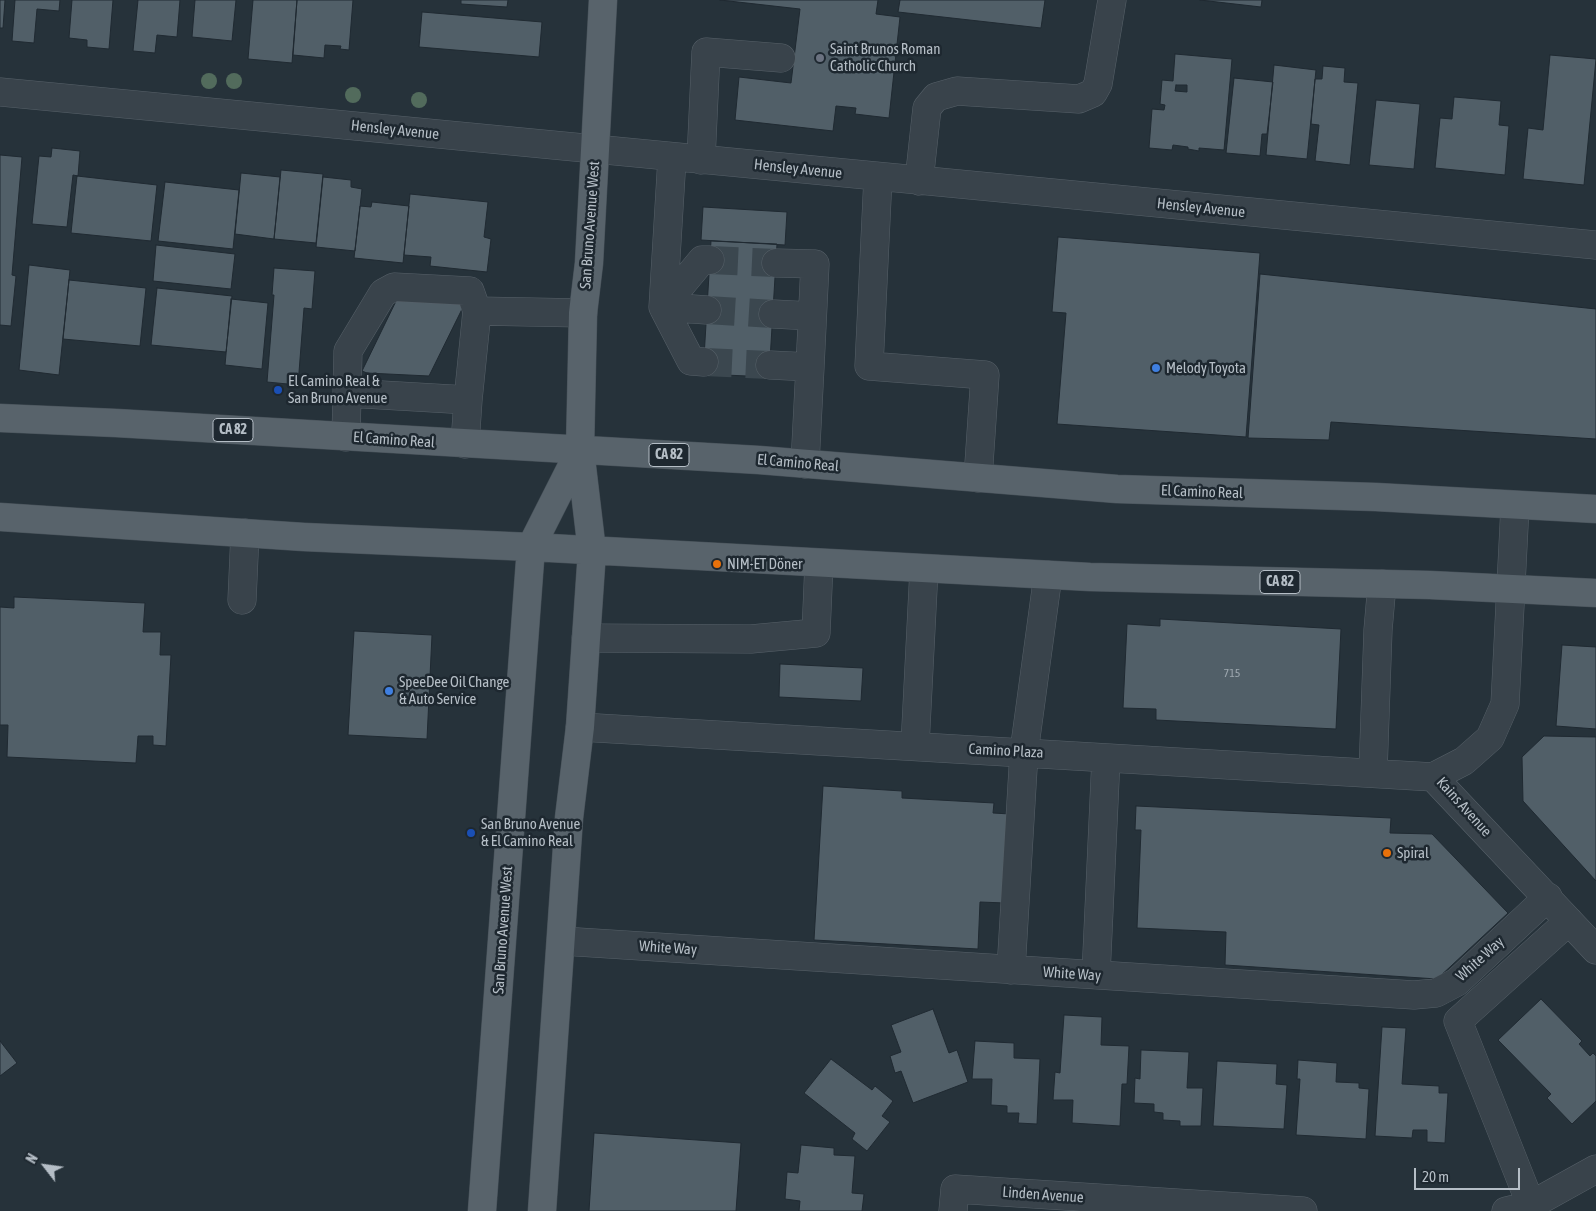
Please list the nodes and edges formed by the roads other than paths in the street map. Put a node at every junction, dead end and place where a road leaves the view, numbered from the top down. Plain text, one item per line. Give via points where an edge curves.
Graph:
1 (603, 0) edge
2 (1112, 0) edge
3 (782, 58) dead end
4 (0, 92) edge
5 (595, 150) junction
6 (672, 158) junction
7 (701, 160) junction
8 (878, 177) junction
9 (918, 181) junction
10 (1596, 246) edge
11 (710, 260) tunnel mouth
12 (776, 263) tunnel mouth
13 (663, 307) junction
14 (707, 310) tunnel mouth
15 (477, 312) junction
16 (583, 313) junction
17 (773, 314) tunnel mouth
18 (812, 316) junction
19 (704, 362) tunnel mouth
20 (770, 365) tunnel mouth
21 (810, 367) junction
22 (347, 393) junction
23 (468, 400) junction
24 (0, 418) edge
25 (346, 437) junction
26 (465, 444) junction
27 (580, 450) junction
28 (805, 464) junction
29 (978, 478) junction
30 (1515, 506) junction
31 (1596, 509) edge
32 (0, 517) edge
33 (244, 533) junction
34 (531, 547) junction
35 (592, 551) junction
36 (819, 563) junction
37 (924, 568) junction
38 (1048, 575) junction
39 (1382, 584) junction
40 (1511, 588) junction
41 (1596, 593) edge
42 (242, 600) dead end
43 (586, 638) junction
44 (580, 726) junction
45 (915, 746) junction
46 (1024, 752) junction
47 (1106, 758) junction
48 (1372, 773) junction
49 (1433, 777) junction
50 (1548, 897) junction
51 (1569, 921) junction
52 (562, 941) junction
53 (1594, 942) edge
54 (1011, 970) junction
55 (1096, 975) junction
56 (1596, 1169) edge
57 (1518, 1208) edge
58 (482, 1211) edge
59 (542, 1211) edge
60 (953, 1211) edge
61 (1303, 1211) edge

1 - 5 main road, San Bruno Avenue West
2 - 9 street via 1098,84 1093,93 1079,99 957,91 936,97 927,108
3 - 7 street via 706,52
4 - 5 street, Hensley Avenue
5 - 6 street, Hensley Avenue
5 - 16 main road, San Bruno Avenue West
6 - 7 street, Hensley Avenue
6 - 13 street
7 - 8 street, Hensley Avenue
8 - 9 street, Hensley Avenue
8 - 29 street via 869,366 985,375
9 - 10 street, Hensley Avenue
11 - 13 street via 702,260
12 - 18 street via 815,264
13 - 14 street
13 - 19 street via 691,361
15 - 16 street
15 - 22 street via 470,291 394,287 384,293 348,350
15 - 23 street
16 - 27 main road, San Bruno Avenue West
17 - 18 street
18 - 21 street
20 - 21 street
21 - 28 street
22 - 23 street
22 - 25 street
23 - 26 street
24 - 25 main road, El Camino Real / CA 82
25 - 26 main road, El Camino Real / CA 82
26 - 27 main road, El Camino Real / CA 82
27 - 28 main road, El Camino Real / CA 82
27 - 34 main road, San Bruno Avenue West
27 - 35 main road, San Bruno Avenue West
28 - 29 main road, El Camino Real / CA 82
29 - 30 main road, El Camino Real / CA 82 via 1116,489 1376,497
30 - 31 main road, El Camino Real / CA 82
30 - 40 street, Kains Avenue
32 - 33 main road, CA 82
33 - 34 main road, CA 82
33 - 42 street
34 - 35 main road, CA 82
34 - 58 main road, San Bruno Avenue West
35 - 36 main road, CA 82
35 - 43 main road, San Bruno Avenue West
36 - 37 main road, CA 82
36 - 43 street via 816,633 751,639
37 - 38 main road, CA 82
37 - 45 street
38 - 39 main road, CA 82
38 - 46 street
39 - 40 main road, CA 82
39 - 48 street
40 - 41 main road, CA 82
40 - 49 street, Kains Avenue via 1505,704 1490,738 1464,761
43 - 44 main road, San Bruno Avenue West
44 - 45 street, Camino Plaza
44 - 52 main road, San Bruno Avenue West via 569,818
45 - 46 street, Camino Plaza
46 - 47 street, Camino Plaza
46 - 54 street
47 - 48 street, Camino Plaza
47 - 55 street
48 - 49 street, Camino Plaza
49 - 50 street, Kains Avenue
50 - 51 street, Kains Avenue
50 - 55 street, White Way via 1457,982 1436,993 1414,996
51 - 53 street, Kains Avenue
51 - 57 street via 1458,1021
52 - 54 street, White Way
52 - 59 main road, San Bruno Avenue West
54 - 55 street, White Way
56 - 57 street
60 - 61 street, Linden Avenue via 954,1189

